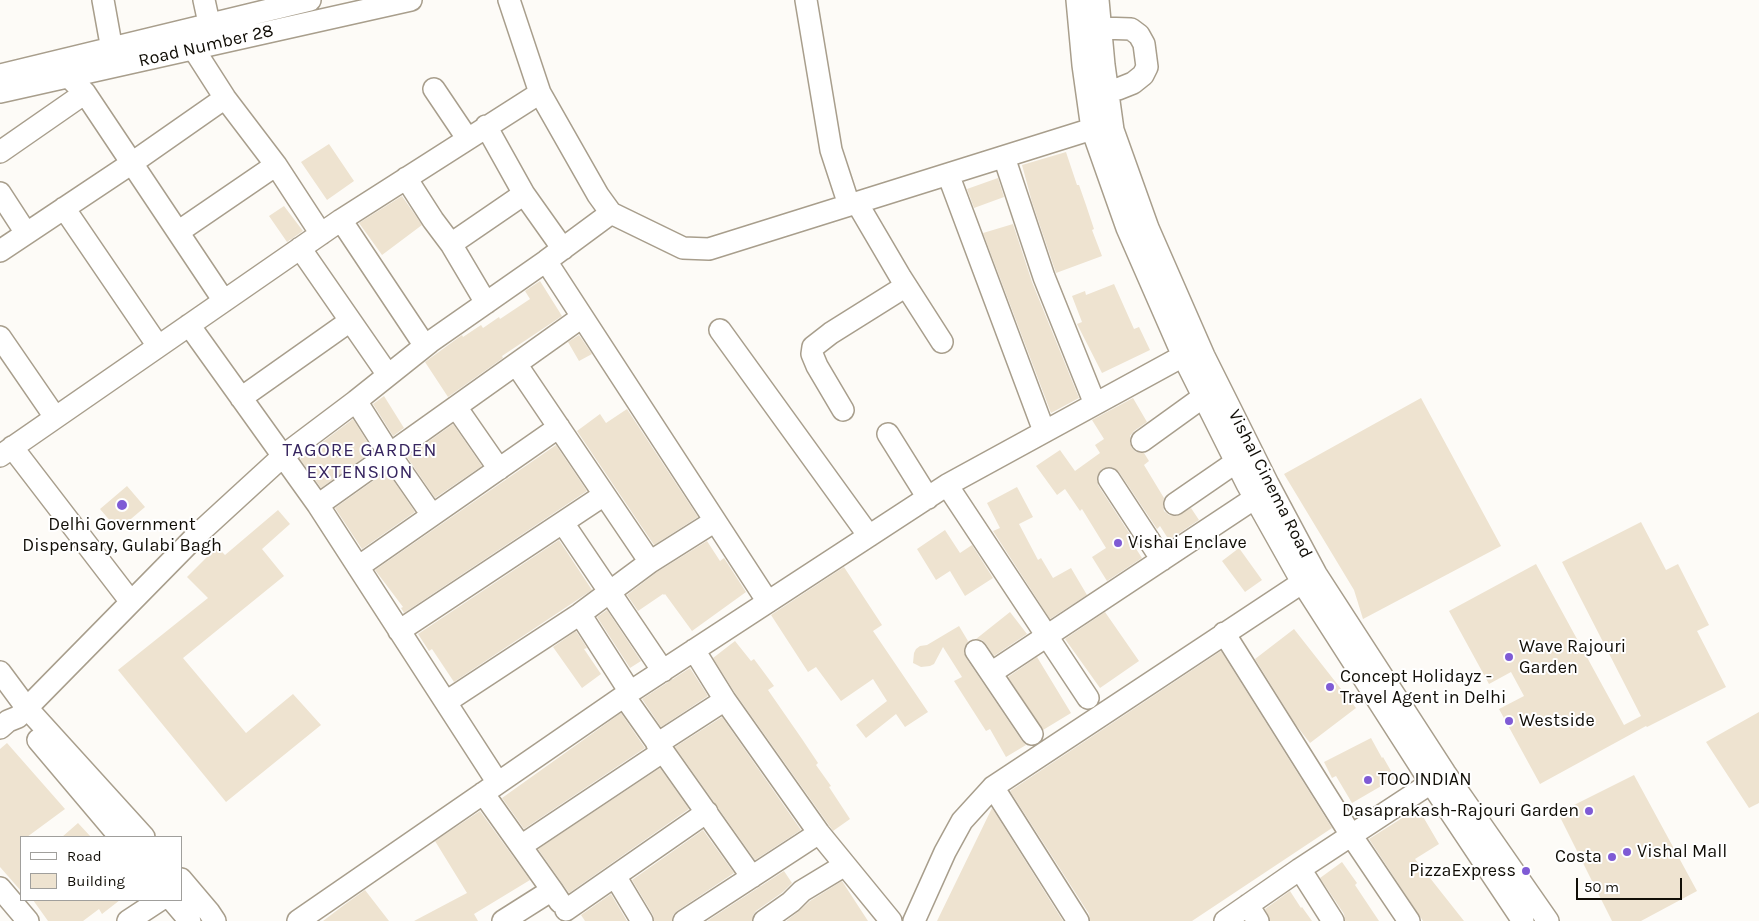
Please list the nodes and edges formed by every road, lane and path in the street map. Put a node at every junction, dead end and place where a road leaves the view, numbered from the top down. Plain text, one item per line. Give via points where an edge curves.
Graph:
1 (103, 0) edge
2 (204, 0) edge
3 (310, 0) edge
4 (509, 0) edge
5 (806, 0) edge
6 (1077, 0) edge
7 (1098, 0) edge
8 (403, 1) edge
9 (209, 24) junction
10 (1100, 28) junction
11 (193, 48) junction
12 (113, 57) junction
13 (0, 75) edge
14 (68, 76) junction
15 (434, 89) dead end
16 (1107, 89) junction
17 (0, 92) edge
18 (540, 92) junction
19 (85, 93) junction
20 (225, 98) junction
21 (486, 126) junction
22 (1092, 129) junction
23 (1113, 130) junction
24 (467, 138) junction
25 (0, 152) edge
26 (1004, 157) junction
27 (132, 164) junction
28 (276, 165) junction
29 (948, 174) junction
30 (406, 178) junction
31 (0, 193) edge
32 (524, 194) junction
33 (853, 204) junction
34 (64, 208) junction
35 (611, 213) junction
36 (341, 220) junction
37 (178, 232) junction
38 (26, 233) junction
39 (321, 234) junction
40 (450, 244) junction
41 (300, 248) junction
42 (563, 248) junction
43 (0, 251) edge
44 (546, 262) junction
45 (906, 286) junction
46 (224, 301) junction
47 (486, 303) junction
48 (582, 317) junction
49 (350, 321) junction
50 (189, 325) junction
51 (720, 330) dead end
52 (1, 342) edge
53 (942, 342) dead end
54 (158, 346) junction
55 (424, 346) junction
56 (1183, 356) junction
57 (516, 364) junction
58 (388, 375) junction
59 (1204, 396) junction
60 (241, 398) junction
61 (356, 401) junction
62 (1095, 404) junction
63 (456, 407) junction
64 (843, 410) dead end
65 (55, 417) junction
66 (559, 427) junction
67 (1044, 431) junction
68 (888, 434) dead end
69 (1142, 441) dead end
70 (6, 451) edge
71 (389, 453) junction
72 (283, 456) junction
73 (1236, 462) junction
74 (499, 469) junction
75 (1109, 479) dead end
76 (946, 485) junction
77 (1255, 485) junction
78 (604, 495) junction
79 (928, 498) junction
80 (1175, 504) dead end
81 (318, 505) junction
82 (432, 515) junction
83 (714, 521) junction
84 (563, 523) junction
85 (869, 536) junction
86 (1162, 560) junction
87 (650, 562) junction
88 (358, 567) junction
89 (1309, 578) junction
90 (610, 591) junction
91 (131, 602) junction
92 (768, 602) junction
93 (580, 614) junction
94 (399, 630) junction
95 (1224, 633) junction
96 (1047, 636) junction
97 (694, 650) junction
98 (976, 652) dead end
99 (663, 671) junction
100 (0, 672) edge
101 (991, 673) junction
102 (0, 694) edge
103 (627, 694) junction
104 (1088, 698) dead end
105 (725, 700) junction
106 (446, 702) junction
107 (22, 712) junction
108 (0, 728) edge
109 (1032, 734) dead end
110 (659, 748) junction
111 (1438, 778) junction
112 (993, 787) junction
113 (491, 788) junction
114 (707, 812) junction
115 (819, 833) junction
116 (1351, 835) junction
117 (119, 836) edge
118 (143, 836) edge
119 (521, 846) junction
120 (845, 865) junction
121 (1300, 869) junction
122 (615, 876) junction
123 (752, 877) junction
124 (182, 881) edge
125 (0, 888) edge
126 (552, 890) junction
127 (158, 901) edge
128 (173, 901) edge
129 (1253, 913) edge
130 (570, 916) edge
131 (28, 921) edge
132 (128, 921) edge
133 (190, 921) edge
134 (215, 921) edge
135 (298, 921) edge
136 (503, 921) edge
137 (642, 921) edge
138 (684, 921) edge
139 (764, 921) edge
140 (892, 921) edge
141 (914, 921) edge
142 (1078, 921) edge
143 (1225, 921) edge
144 (1332, 921) edge
145 (1409, 921) edge
146 (1523, 921) edge
147 (1548, 921) edge

1 - 12 street
2 - 9 street
3 - 9 street, Road Number 28
4 - 18 street
5 - 33 street via 831,150
6 - 22 street, Vishal Cinema Road
7 - 10 street, Vishal Cinema Road
8 - 11 street, Road Number 28
9 - 12 street, Road Number 28
10 - 16 street, Vishal Cinema Road
10 - 16 street via 1131,29 1139,35 1144,44 1147,67 1132,83 1118,89
11 - 12 street, Road Number 28
11 - 20 street
12 - 13 street, Road Number 28
12 - 14 street, Road Number 28
14 - 17 street, Road Number 28
14 - 19 street
15 - 24 street
16 - 23 street, Vishal Cinema Road
18 - 21 street
18 - 35 street
19 - 25 street
19 - 27 street
20 - 27 street
20 - 28 street
21 - 24 street
21 - 32 street
22 - 23 street
22 - 26 street
22 - 56 street, Vishal Cinema Road via 1127,228
23 - 77 street, Vishal Cinema Road via 1148,228 1204,356
24 - 30 street
26 - 29 street
26 - 62 street via 1044,277
27 - 34 street
27 - 37 street
28 - 37 street
28 - 39 street
29 - 33 street
29 - 67 street
30 - 36 street
30 - 40 street
31 - 38 street
32 - 40 street
32 - 42 street
33 - 35 street via 709,249 683,248
33 - 45 street
34 - 38 street
34 - 54 street
35 - 42 street
36 - 39 street
36 - 55 street
37 - 46 street
38 - 43 street
39 - 41 street
40 - 47 street
41 - 46 street
41 - 49 street
42 - 44 street
44 - 47 street
44 - 48 street
45 - 53 street
45 - 64 street via 813,347 817,366
46 - 50 street
47 - 55 street
48 - 57 street
48 - 83 street
49 - 58 street
49 - 60 street
50 - 54 street
50 - 60 street
51 - 85 street
52 - 65 street
54 - 65 street
55 - 58 street
56 - 59 street, Vishal Cinema Road
56 - 62 street
57 - 63 street
57 - 66 street
58 - 61 street
59 - 69 street
59 - 73 street, Vishal Cinema Road
60 - 72 street
61 - 71 street
61 - 72 street
62 - 67 street
63 - 71 street
63 - 74 street
65 - 70 street
66 - 74 street
66 - 78 street
67 - 76 street
68 - 79 street
70 - 91 street
71 - 81 street
71 - 82 street
72 - 81 street
72 - 91 street via 199,533
73 - 77 street, Vishal Cinema Road
73 - 80 street
74 - 82 street
75 - 86 street
76 - 79 street
76 - 96 street
77 - 86 street
77 - 89 street, Vishal Cinema Road
78 - 84 street
78 - 87 street
79 - 85 street
81 - 88 street
82 - 88 street
83 - 87 street
83 - 92 street
84 - 90 street
84 - 94 street
85 - 92 street
86 - 96 street
87 - 90 street
88 - 94 street
89 - 95 street
89 - 111 street, Vishal Cinema Road
90 - 93 street
90 - 99 street
91 - 107 street
92 - 97 street
93 - 103 street
93 - 106 street
94 - 106 street
95 - 112 street
95 - 116 street
96 - 101 street
96 - 104 street
97 - 99 street
97 - 105 street
98 - 101 street
99 - 103 street
100 - 107 street
101 - 109 street
102 - 107 street
103 - 110 street
103 - 113 street
105 - 110 street
105 - 115 street
106 - 113 street
107 - 108 street
107 - 117 street
107 - 118 street
110 - 114 street
110 - 119 street
111 - 116 street
111 - 146 street, Vishal Cinema Road
111 - 147 street, Vishal Cinema Road
112 - 141 street via 962,821
112 - 142 street
113 - 119 street
113 - 135 street
114 - 122 street
114 - 123 street
115 - 120 street
115 - 123 street
116 - 121 street
116 - 145 street
119 - 126 street
120 - 139 street via 802,891
120 - 140 street
121 - 129 street
121 - 144 street
122 - 130 street
122 - 137 street
123 - 138 street
124 - 134 street
125 - 131 street
126 - 130 street
126 - 136 street
127 - 132 street
128 - 133 street
129 - 143 street

